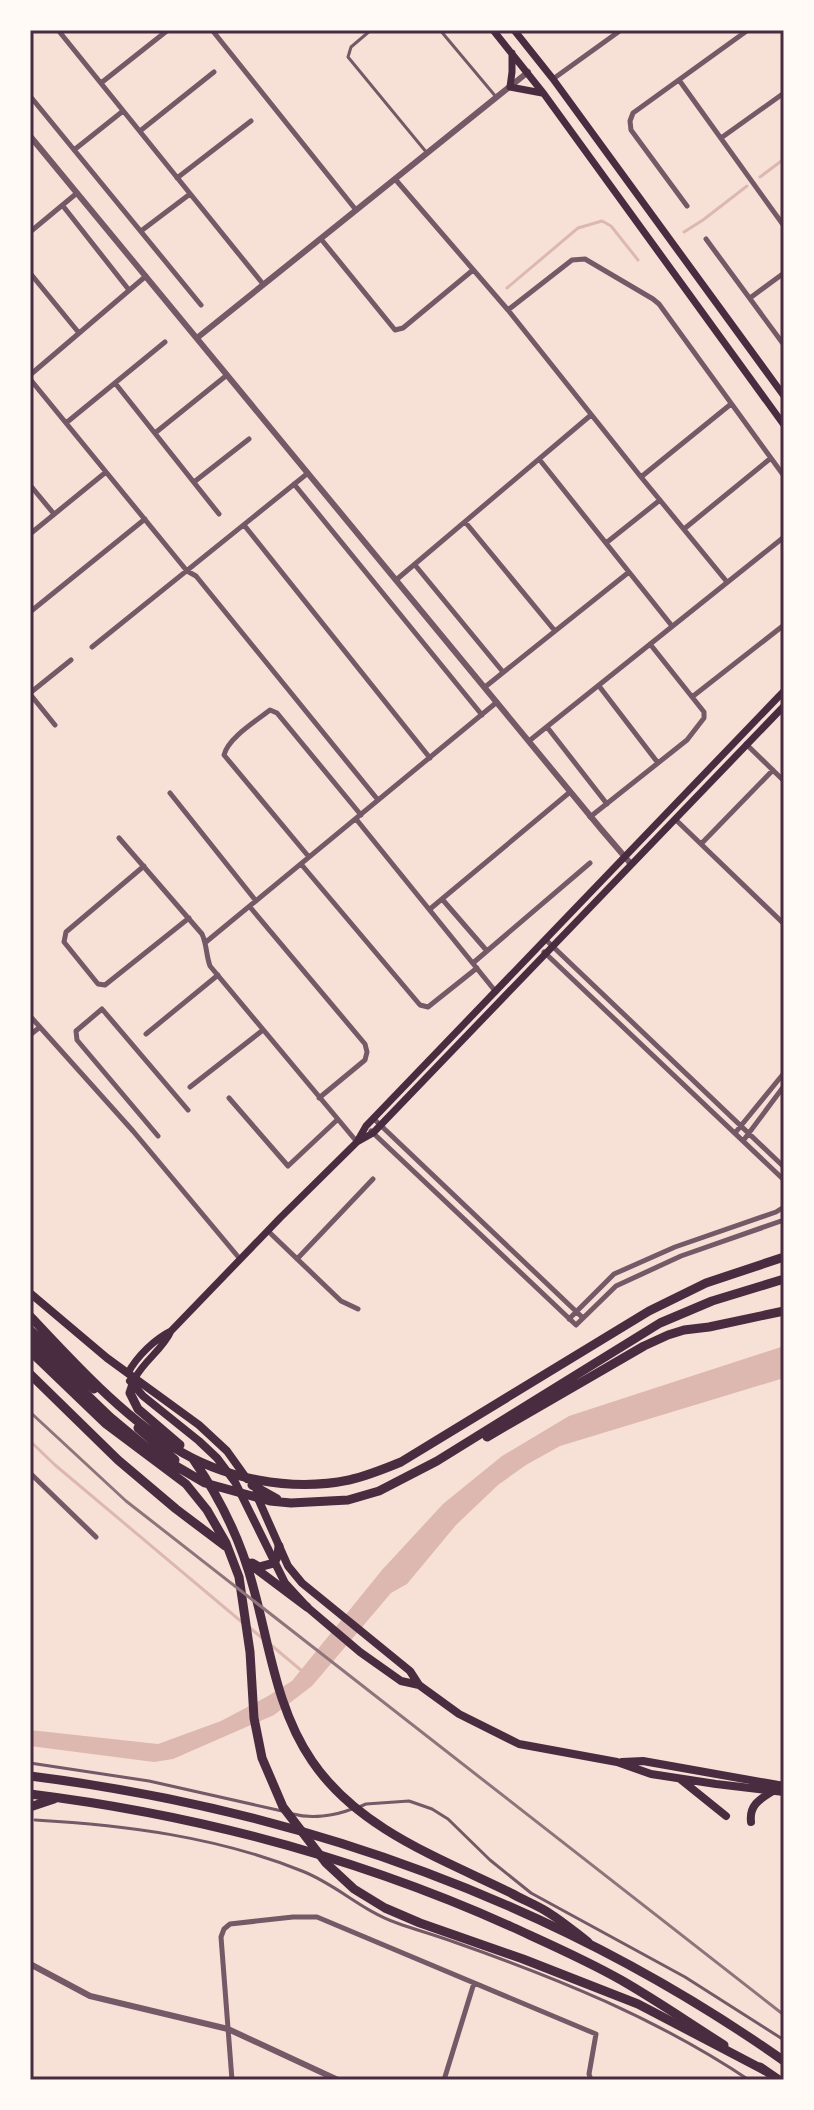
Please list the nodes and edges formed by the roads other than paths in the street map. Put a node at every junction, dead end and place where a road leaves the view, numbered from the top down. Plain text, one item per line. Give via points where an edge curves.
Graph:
1 (168, 30) edge
2 (212, 30) edge
3 (371, 30) edge
4 (440, 30) edge
5 (493, 30) edge
6 (514, 30) edge
7 (621, 30) edge
8 (748, 30) edge
9 (61, 31) edge
10 (512, 53) junction
11 (214, 72) dead end
12 (528, 72) junction
13 (553, 79) junction
14 (679, 80) junction
15 (101, 83) junction
16 (510, 87) junction
17 (784, 93) edge
18 (544, 94) junction
19 (30, 96) edge
20 (497, 98) junction
21 (123, 111) junction
22 (251, 121) dead end
23 (140, 131) junction
24 (30, 136) edge
25 (721, 138) junction
26 (37, 145) junction
27 (74, 150) junction
28 (30, 151) edge
29 (427, 153) junction
30 (177, 178) junction
31 (395, 179) junction
32 (77, 193) junction
33 (190, 194) junction
34 (63, 206) junction
35 (687, 206) dead end
36 (356, 210) junction
37 (784, 226) edge
38 (141, 231) junction
39 (30, 232) edge
40 (321, 239) junction
41 (706, 239) dead end
42 (473, 270) junction
43 (30, 273) edge
44 (784, 273) edge
45 (146, 276) junction
46 (697, 276) junction
47 (263, 284) junction
48 (684, 285) junction
49 (129, 290) junction
50 (750, 298) junction
51 (201, 305) dead end
52 (721, 309) junction
53 (508, 310) junction
54 (709, 320) junction
55 (79, 333) junction
56 (197, 338) junction
57 (165, 342) dead end
58 (784, 345) edge
59 (227, 375) junction
60 (30, 377) edge
61 (115, 383) junction
62 (784, 396) edge
63 (731, 404) junction
64 (591, 415) junction
65 (66, 423) junction
66 (784, 425) edge
67 (155, 433) junction
68 (249, 439) dead end
69 (771, 458) junction
70 (539, 459) junction
71 (106, 472) junction
72 (308, 473) junction
73 (784, 476) edge
74 (641, 477) junction
75 (194, 482) junction
76 (294, 484) junction
77 (30, 485) edge
78 (660, 500) junction
79 (54, 514) junction
80 (219, 514) dead end
81 (145, 519) junction
82 (466, 523) junction
83 (244, 525) junction
84 (684, 529) junction
85 (30, 534) edge
86 (784, 537) edge
87 (606, 543) junction
88 (415, 565) junction
89 (187, 571) junction
90 (629, 572) junction
91 (396, 580) junction
92 (727, 582) junction
93 (30, 612) edge
94 (784, 625) edge
95 (672, 626) junction
96 (555, 631) junction
97 (650, 644) junction
98 (92, 647) dead end
99 (71, 660) dead end
100 (503, 672) junction
101 (599, 686) junction
102 (485, 687) junction
103 (784, 691) edge
104 (30, 694) edge
105 (692, 697) junction
106 (497, 702) junction
107 (784, 706) edge
108 (482, 715) junction
109 (55, 725) dead end
110 (547, 727) junction
111 (529, 741) junction
112 (746, 744) junction
113 (430, 758) junction
114 (658, 763) junction
115 (773, 770) junction
116 (784, 781) edge
117 (570, 792) junction
118 (170, 793) dead end
119 (378, 800) junction
120 (607, 804) junction
121 (358, 817) junction
122 (590, 817) junction
123 (675, 819) junction
124 (119, 838) dead end
125 (701, 844) junction
126 (309, 858) junction
127 (628, 861) junction
128 (590, 863) dead end
129 (301, 864) junction
130 (144, 866) junction
131 (442, 899) junction
132 (256, 901) junction
133 (250, 907) junction
134 (430, 910) junction
135 (189, 918) junction
136 (784, 924) edge
137 (206, 942) junction
138 (549, 943) junction
139 (542, 950) junction
140 (487, 951) junction
141 (475, 966) junction
142 (218, 975) junction
143 (496, 992) junction
144 (30, 1016) edge
145 (40, 1027) junction
146 (263, 1030) junction
147 (146, 1034) dead end
148 (30, 1035) edge
149 (784, 1073) edge
150 (784, 1086) edge
151 (190, 1087) dead end
152 (229, 1098) dead end
153 (319, 1098) junction
154 (188, 1110) dead end
155 (337, 1120) junction
156 (377, 1122) junction
157 (741, 1126) junction
158 (370, 1129) junction
159 (735, 1133) junction
160 (749, 1134) junction
161 (158, 1136) dead end
162 (743, 1141) junction
163 (357, 1142) junction
164 (784, 1167) edge
165 (373, 1179) dead end
166 (784, 1180) edge
167 (784, 1207) edge
168 (784, 1220) edge
169 (268, 1231) junction
170 (784, 1257) edge
171 (240, 1259) junction
172 (297, 1259) junction
173 (784, 1279) edge
174 (765, 1284) junction
175 (784, 1287) edge
176 (30, 1293) edge
177 (358, 1309) dead end
178 (576, 1311) junction
179 (784, 1311) edge
180 (30, 1316) edge
181 (583, 1318) junction
182 (569, 1319) junction
183 (30, 1330) edge
184 (30, 1340) edge
185 (30, 1351) edge
186 (30, 1374) edge
187 (131, 1378) junction
188 (30, 1473) edge
189 (252, 1485) junction
190 (229, 1523) junction
191 (96, 1537) dead end
192 (279, 1546) junction
193 (239, 1557) junction
194 (274, 1563) junction
195 (307, 1607) junction
196 (419, 1685) junction
197 (617, 1762) junction
198 (30, 1763) edge
199 (30, 1776) edge
200 (678, 1777) junction
201 (781, 1790) edge
202 (30, 1794) edge
203 (57, 1797) junction
204 (30, 1807) edge
205 (726, 1816) dead end
206 (35, 1820) dead end
207 (751, 1822) dead end
208 (588, 1942) junction
209 (30, 1964) edge
210 (474, 1983) junction
211 (228, 2029) junction
212 (784, 2040) edge
213 (784, 2061) edge
214 (764, 2070) junction
215 (232, 2080) edge
216 (338, 2080) edge
217 (444, 2080) edge
218 (591, 2080) edge
219 (749, 2080) edge
220 (779, 2080) edge

1 - 15 street
2 - 36 street
3 - 29 lane via 351,47 348,57
4 - 20 lane
5 - 10 main road
6 - 13 main road
7 - 13 street
8 - 14 street
9 - 15 street
10 - 12 main road
10 - 16 main road
11 - 23 street
12 - 16 street
12 - 18 main road
13 - 46 main road
14 - 25 street
14 - 35 street via 633,113 630,121 631,130
15 - 21 street
16 - 18 main road
16 - 20 street
17 - 25 street
18 - 48 main road
19 - 27 street
20 - 29 street
21 - 23 street
21 - 27 street
22 - 30 street
23 - 30 street
24 - 26 street
25 - 37 street
26 - 28 street
26 - 32 street
27 - 38 street
29 - 31 street
30 - 33 street
31 - 36 street
31 - 42 street
32 - 34 street
32 - 45 street
33 - 38 street
33 - 47 street
34 - 39 street
34 - 49 street
36 - 40 street
38 - 51 street
40 - 42 street via 395,330
40 - 47 street
41 - 50 street
42 - 53 street
43 - 55 street
44 - 50 street
45 - 49 street
45 - 56 street
46 - 48 main road via 693,289
46 - 52 main road
47 - 56 street
48 - 54 main road
49 - 55 street
50 - 58 street
52 - 54 main road via 710,309
52 - 62 main road
53 - 63 street via 572,260 585,259 659,304
53 - 64 street
54 - 66 main road
55 - 60 street
56 - 59 street
57 - 61 street
59 - 67 street
59 - 72 street
60 - 65 street
61 - 65 street
61 - 67 street
63 - 69 street
63 - 74 street
64 - 70 street
64 - 74 street
65 - 71 street
67 - 75 street
68 - 75 street
69 - 73 street
69 - 84 street
70 - 82 street
70 - 87 street
71 - 79 street
71 - 81 street
72 - 76 street
72 - 91 street
74 - 78 street
75 - 80 street
76 - 83 street
76 - 108 street
77 - 79 street
78 - 84 street
78 - 87 street
79 - 85 street
81 - 89 street
81 - 93 street
82 - 88 street
82 - 96 street
83 - 89 street
83 - 113 street
84 - 92 street
86 - 92 street
87 - 90 street
88 - 91 street
88 - 100 street
89 - 98 street
89 - 119 street
90 - 95 street
90 - 96 street
91 - 102 street
92 - 95 street
94 - 105 street
95 - 97 street
96 - 100 street
97 - 101 street
97 - 105 street
99 - 104 street
100 - 102 street
101 - 110 street
101 - 114 street
102 - 106 street
103 - 127 main road
104 - 109 street
105 - 114 street via 704,718
106 - 108 street
106 - 111 street
107 - 112 main road
108 - 113 street
110 - 111 street
110 - 120 street
111 - 117 street
112 - 115 street
112 - 123 main road
113 - 119 street
114 - 120 street
115 - 116 street
115 - 125 street
117 - 122 street
117 - 131 street
118 - 132 street
119 - 121 street
120 - 122 street
121 - 126 street
121 - 126 street via 277,713 270,710 226,745 224,755
121 - 134 street
122 - 127 street
123 - 125 street
123 - 127 main road
124 - 130 street
125 - 136 street
126 - 129 street
127 - 138 main road
128 - 140 street
129 - 132 street
129 - 141 street via 420,1005 428,1007
130 - 135 street
130 - 135 street via 66,932 64,942 98,984 105,985
131 - 134 street
131 - 140 street
132 - 133 street
133 - 137 street
133 - 153 street via 365,1044 365,1060
134 - 141 street
135 - 137 street
137 - 142 street via 206,955
138 - 139 main road
138 - 157 street
139 - 143 main road
139 - 156 main road
139 - 159 street
140 - 141 street
141 - 143 street
142 - 146 street
142 - 147 street
143 - 156 main road
144 - 145 street
145 - 148 street
145 - 171 street
146 - 151 street
146 - 153 street
149 - 157 street
150 - 160 street
152 - 155 street via 288,1166
153 - 155 street
154 - 161 street via 102,1009 84,1024 76,1031 77,1040
155 - 163 street
156 - 158 main road
156 - 178 street
157 - 159 street
157 - 160 street
158 - 163 main road
158 - 182 street
159 - 162 street
160 - 162 street
160 - 164 street
162 - 166 street
163 - 169 main road
165 - 172 street
167 - 178 street via 614,1274
168 - 181 street via 681,1256 616,1286
169 - 171 main road
169 - 172 street
170 - 180 highway via 706,1283 649,1311 401,1462 348,1480 315,1483 260,1481 174,1448
171 - 187 main road
172 - 177 street via 341,1301
173 - 174 highway
174 - 175 highway
174 - 184 highway via 660,1323 437,1461 379,1491 348,1500 270,1501 205,1483 152,1452
176 - 187 main road
178 - 181 street
178 - 182 street
179 - 189 highway via 668,1335 382,1492 304,1507
181 - 182 street via 576,1325
183 - 190 highway via 185,1468
185 - 214 highway via 106,1424 186,1484 207,1510 239,1577 262,1758 283,1807 326,1863 385,1908 638,2004
186 - 193 highway via 118,1460
187 - 189 main road via 199,1425
187 - 190 highway via 130,1393 138,1409 193,1458
187 - 194 main road via 143,1396 217,1458 235,1482
188 - 191 street
189 - 192 main road
190 - 208 highway via 244,1556 280,1696 311,1761 333,1787 368,1819 548,1912
192 - 194 highway
192 - 196 main road via 302,1583 410,1671
193 - 194 highway via 259,1567
193 - 195 highway
194 - 195 main road
195 - 196 main road via 401,1681
196 - 197 main road via 459,1714 519,1744
197 - 200 main road
197 - 201 main road via 643,1761
198 - 212 lane via 149,1781 303,1817 409,1801 432,1809 531,1893 685,1977
199 - 208 highway via 198,1804 355,1847 517,1908
200 - 201 main road
200 - 205 main road
201 - 207 main road via 758,1800
202 - 203 highway
203 - 204 highway
203 - 214 highway via 278,1841 456,1902 620,1979
206 - 219 lane via 100,1824 227,1846 301,1871 377,1915 520,1966 643,2018
208 - 213 highway via 680,1993
209 - 211 street via 90,1996
210 - 211 street via 317,1917 230,1924 221,1937
210 - 217 street
210 - 218 street via 596,2034
211 - 215 street
211 - 216 street
214 - 220 highway

